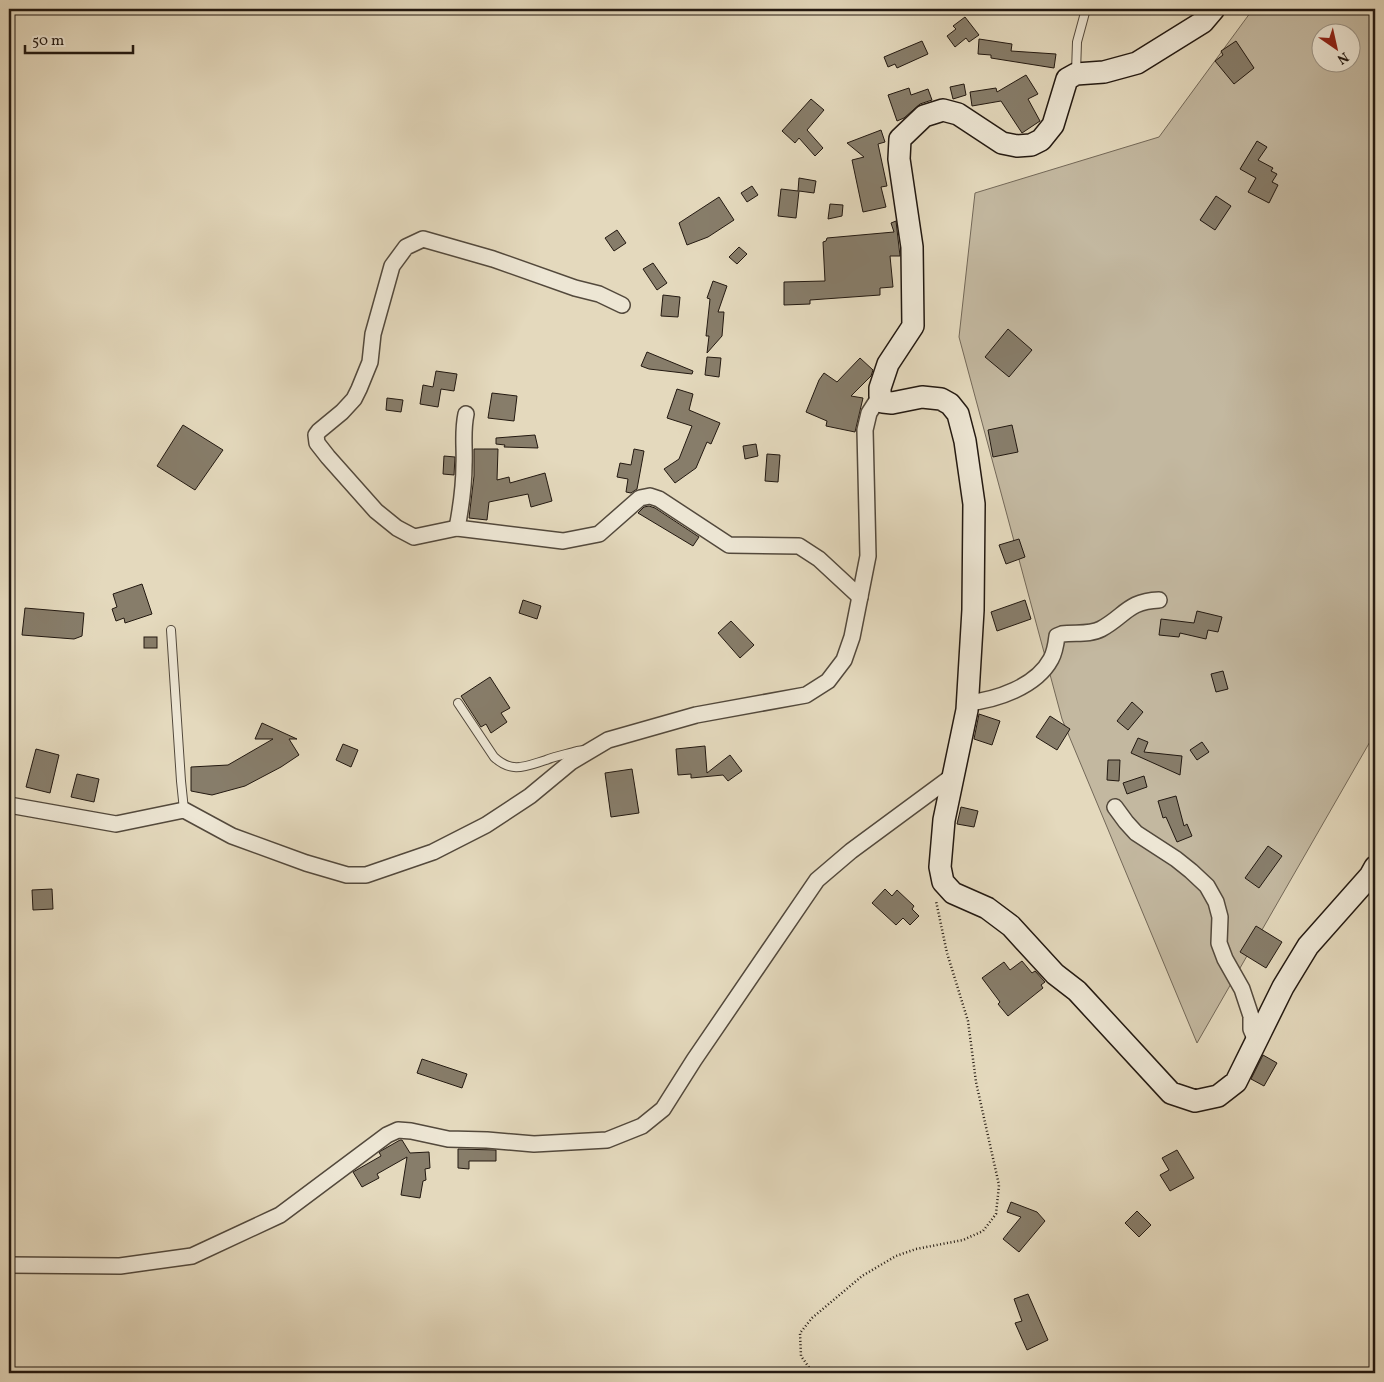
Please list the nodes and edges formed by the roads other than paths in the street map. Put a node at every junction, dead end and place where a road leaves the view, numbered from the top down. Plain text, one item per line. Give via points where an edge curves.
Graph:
1 (1086, 9) edge
2 (1214, 9) edge
3 (1076, 74) junction
4 (622, 305) dead end
5 (880, 396) junction
6 (466, 414) dead end
7 (457, 528) junction
8 (860, 597) junction
9 (1159, 600) dead end
10 (171, 630) dead end
11 (458, 703) dead end
12 (967, 703) junction
13 (591, 750) junction
14 (954, 775) junction
15 (9, 805) edge
16 (1115, 807) dead end
17 (184, 810) junction
18 (1375, 867) edge
19 (1256, 1041) junction
20 (9, 1265) edge

1 - 3 lane via 1077,42
2 - 3 street via 1203,22 1137,63 1104,72
3 - 5 street via 1068,79 1053,125 1041,140 1031,145 1002,143 958,114 943,110 924,116 900,139 899,159 912,247 913,326 888,364
4 - 7 street via 599,294 440,244 423,240 406,247 392,266 373,334 370,362 359,389 354,399 319,431 316,438 328,457 376,510 397,528 414,537
5 - 8 street via 869,414 865,430 868,556
5 - 12 street via 883,402 892,403 922,397 941,399 958,414 974,504 973,610
6 - 7 street via 463,487
7 - 8 street via 563,541 599,534 640,498 650,496 729,545 799,546 819,559
8 - 13 street via 844,660 828,681 806,695 696,715 608,740
9 - 12 street via 1135,604 1099,630 1057,636 1050,660 1023,686 999,697
10 - 17 lane
11 - 13 lane via 494,757 507,766 525,766 577,750
12 - 14 street
13 - 17 street via 486,824 433,852 366,875 347,875 296,860 232,836
14 - 19 street via 941,848 943,882 953,892 987,908 1011,926 1055,974 1077,991 1171,1093 1195,1101 1218,1096 1236,1082
14 - 20 street via 817,880 663,1109 642,1126 607,1140 534,1144 448,1139 398,1130 280,1215 192,1256 120,1266
15 - 17 street via 116,824
16 - 19 street via 1136,833 1191,871 1216,902 1220,917 1218,943 1242,989
18 - 19 street via 1308,946

